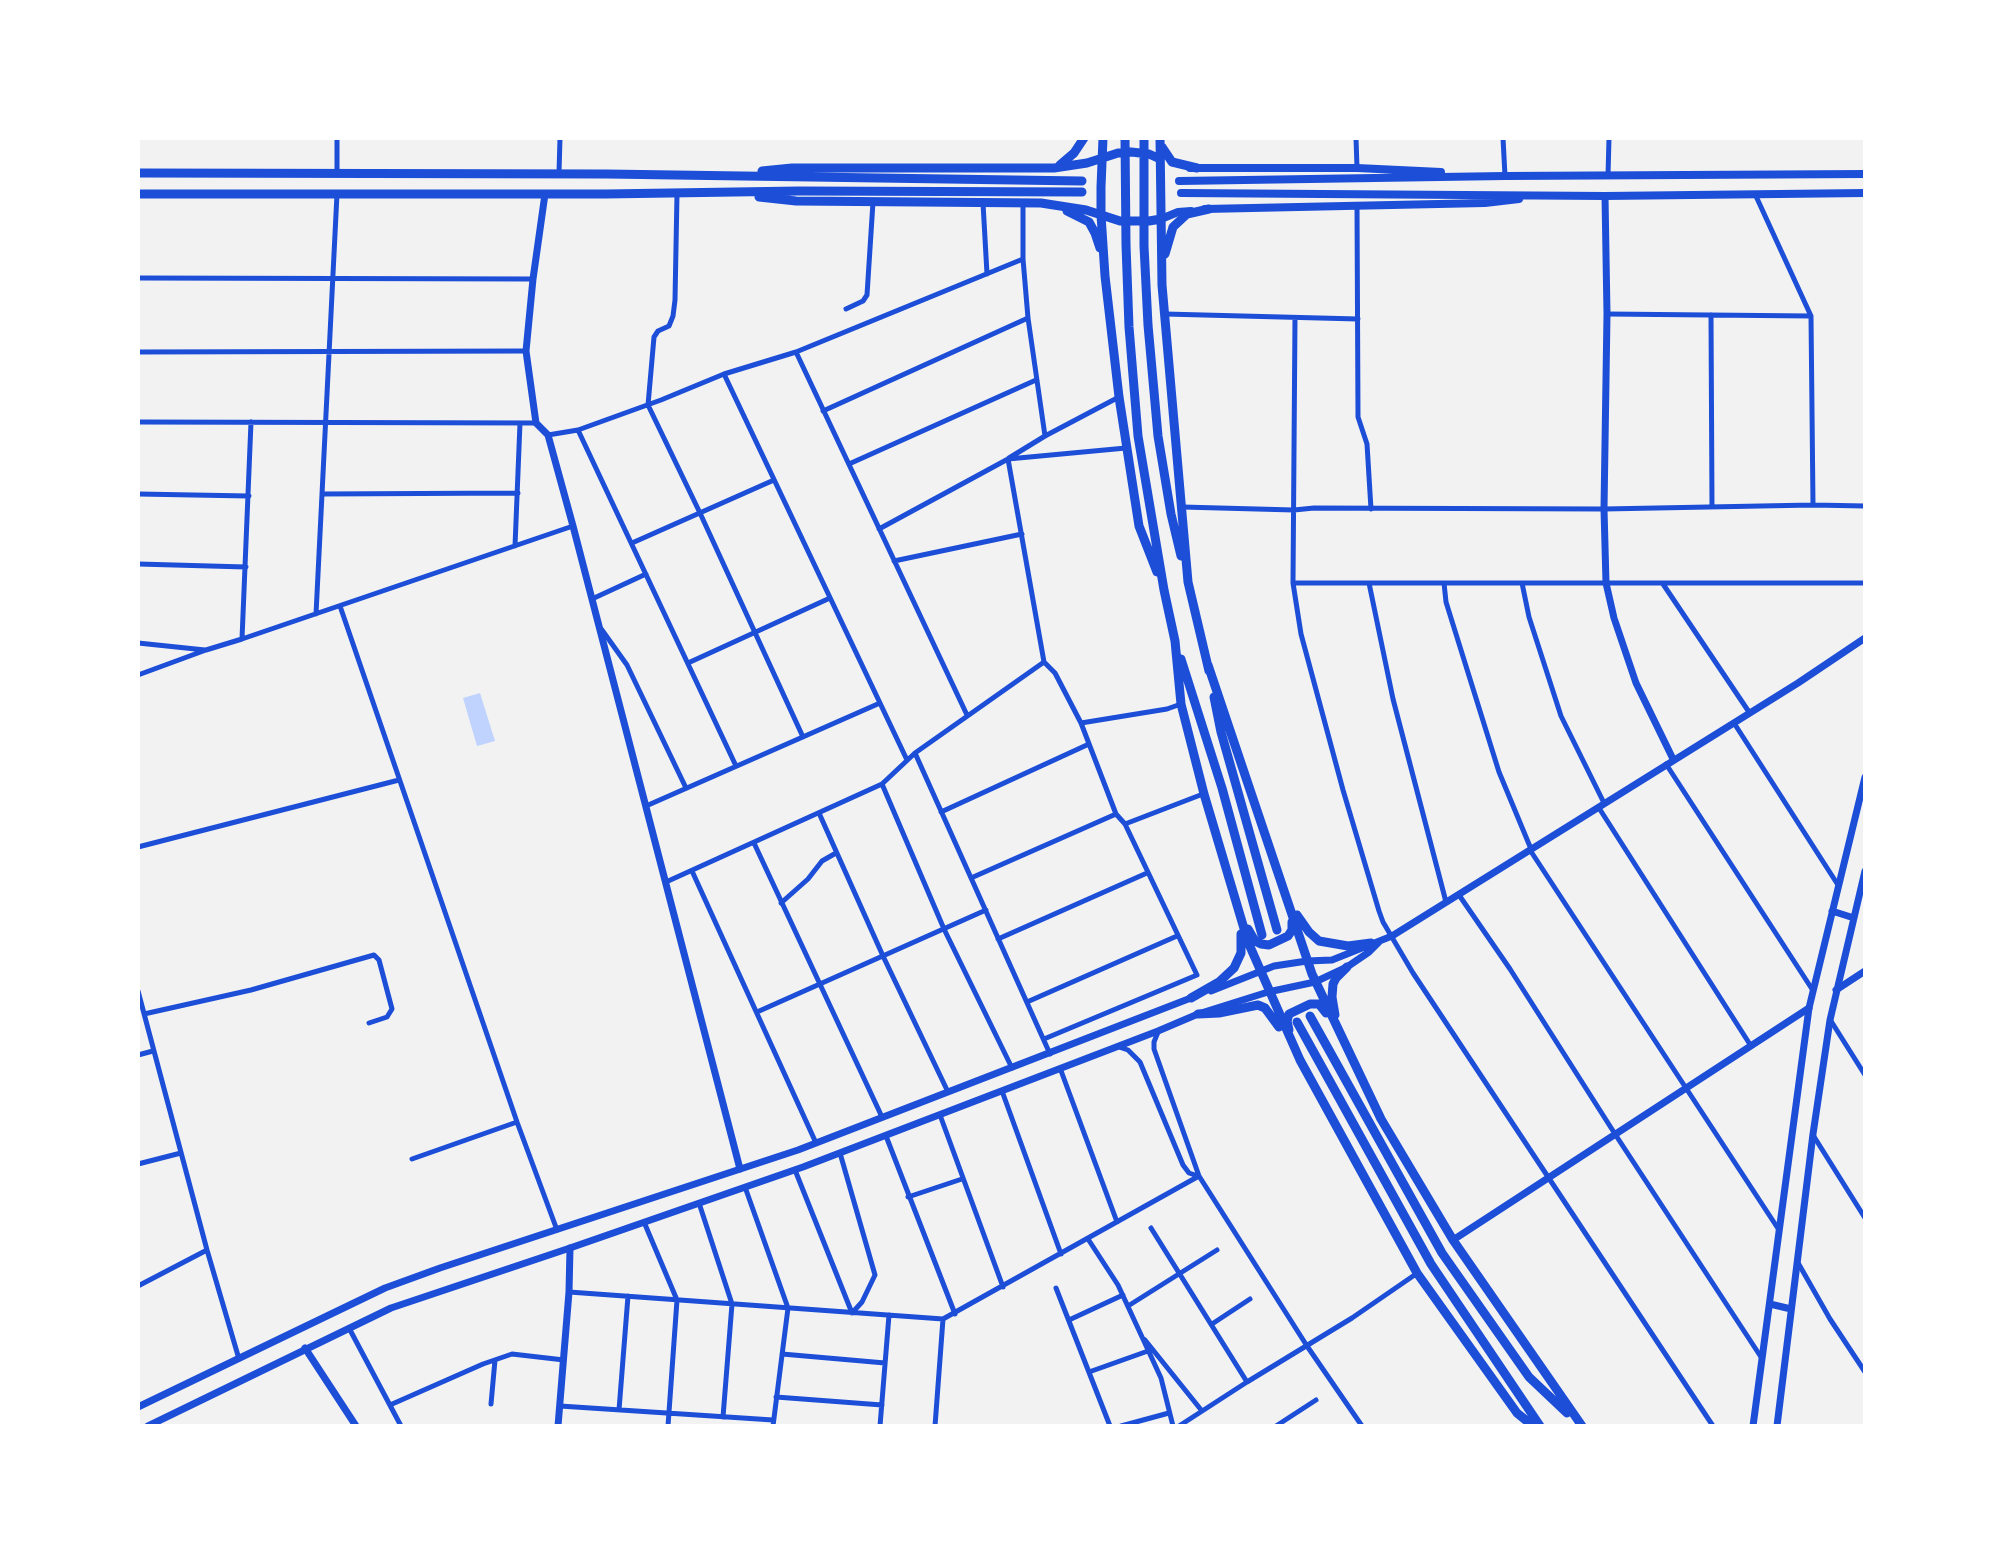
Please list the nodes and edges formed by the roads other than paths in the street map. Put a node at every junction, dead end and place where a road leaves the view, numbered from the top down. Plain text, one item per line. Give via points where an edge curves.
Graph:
1 (337, 138) edge
2 (560, 138) edge
3 (1084, 138) edge
4 (1103, 138) edge
5 (1125, 138) edge
6 (1144, 138) edge
7 (1356, 138) edge
8 (1503, 138) edge
9 (1609, 138) edge
10 (1160, 139) edge
11 (1102, 158) junction
12 (1160, 159) junction
13 (1054, 168) junction
14 (1197, 168) junction
15 (1357, 168) junction
16 (138, 173) edge
17 (337, 174) junction
18 (559, 174) junction
19 (1865, 174) edge
20 (723, 175) junction
21 (1505, 176) junction
22 (1608, 176) junction
23 (1082, 181) dead end
24 (1179, 181) dead end
25 (1082, 192) dead end
26 (720, 193) junction
27 (1181, 193) dead end
28 (1865, 193) edge
29 (138, 194) edge
30 (337, 194) junction
31 (545, 194) junction
32 (677, 194) junction
33 (1755, 194) junction
34 (1560, 195) junction
35 (1605, 196) junction
36 (873, 201) junction
37 (983, 203) junction
38 (1023, 203) junction
39 (1041, 203) junction
40 (1357, 205) junction
41 (1209, 209) junction
42 (1101, 215) junction
43 (1161, 219) junction
44 (1023, 259) junction
45 (987, 274) junction
46 (1105, 276) junction
47 (138, 278) edge
48 (333, 278) junction
49 (533, 279) junction
50 (1162, 285) junction
51 (846, 309) dead end
52 (1164, 313) junction
53 (1607, 314) junction
54 (1711, 315) junction
55 (1811, 316) junction
56 (1028, 318) junction
57 (1295, 318) junction
58 (1358, 319) junction
59 (526, 351) junction
60 (138, 352) edge
61 (329, 352) junction
62 (796, 352) junction
63 (724, 374) junction
64 (1036, 380) junction
65 (1119, 397) junction
66 (648, 405) junction
67 (823, 411) junction
68 (138, 422) edge
69 (251, 422) junction
70 (326, 422) junction
71 (520, 423) junction
72 (536, 423) junction
73 (578, 430) junction
74 (548, 435) junction
75 (1045, 436) junction
76 (1126, 448) junction
77 (1008, 459) junction
78 (849, 464) junction
79 (774, 480) junction
80 (518, 493) junction
81 (138, 494) edge
82 (322, 494) junction
83 (249, 496) junction
84 (1813, 505) junction
85 (1865, 506) edge
86 (1182, 507) junction
87 (1712, 507) junction
88 (1371, 509) junction
89 (1604, 509) junction
90 (1294, 510) junction
91 (700, 513) junction
92 (573, 526) junction
93 (879, 529) junction
94 (1022, 534) junction
95 (632, 543) junction
96 (515, 546) junction
97 (894, 561) junction
98 (138, 564) edge
99 (246, 567) junction
100 (646, 574) junction
101 (1188, 582) junction
102 (1293, 583) junction
103 (1369, 583) junction
104 (1444, 583) junction
105 (1522, 583) junction
106 (1606, 583) junction
107 (1662, 583) junction
108 (1865, 583) edge
109 (1164, 590) junction
110 (830, 598) junction
111 (592, 599) junction
112 (340, 606) junction
113 (316, 614) junction
114 (600, 627) junction
115 (755, 633) junction
116 (1865, 638) edge
117 (242, 639) junction
118 (1175, 641) junction
119 (138, 643) edge
120 (206, 650) junction
121 (1044, 662) junction
122 (688, 663) junction
123 (1208, 665) junction
124 (138, 675) edge
125 (880, 703) junction
126 (1181, 704) junction
127 (1749, 712) junction
128 (967, 715) junction
129 (1733, 722) junction
130 (1081, 723) junction
131 (803, 737) junction
132 (1089, 744) junction
133 (915, 753) junction
134 (907, 760) junction
135 (1669, 761) junction
136 (736, 766) junction
137 (1865, 777) edge
138 (399, 780) junction
139 (882, 784) junction
140 (686, 788) junction
141 (1204, 794) junction
142 (1601, 805) junction
143 (646, 806) junction
144 (941, 812) junction
145 (819, 813) junction
146 (1116, 814) junction
147 (1125, 824) junction
148 (754, 843) junction
149 (138, 847) edge
150 (1531, 849) junction
151 (836, 853) junction
152 (692, 871) junction
153 (1865, 871) edge
154 (1147, 873) junction
155 (971, 878) junction
156 (666, 882) junction
157 (1230, 885) junction
158 (1838, 885) junction
159 (1458, 894) junction
160 (1288, 902) junction
161 (1446, 902) junction
162 (781, 903) junction
163 (1236, 903) junction
164 (986, 910) junction
165 (1832, 911) junction
166 (1854, 918) junction
167 (944, 929) junction
168 (1277, 930) dead end
169 (1262, 935) dead end
170 (1177, 936) junction
171 (1392, 936) junction
172 (998, 940) junction
173 (1376, 942) junction
174 (883, 956) junction
175 (1307, 961) junction
176 (1347, 967) junction
177 (1260, 971) junction
178 (1865, 971) edge
179 (1315, 982) junction
180 (820, 984) junction
181 (1812, 989) junction
182 (1836, 990) junction
183 (138, 991) edge
184 (1268, 992) junction
185 (1191, 998) junction
186 (1027, 1002) junction
187 (1809, 1008) junction
188 (757, 1012) junction
189 (144, 1014) junction
190 (1198, 1014) junction
191 (1310, 1016) dead end
192 (1830, 1020) junction
193 (1297, 1022) dead end
194 (369, 1023) dead end
195 (1338, 1030) junction
196 (1158, 1031) junction
197 (1044, 1039) junction
198 (1751, 1046) junction
199 (1117, 1047) junction
200 (153, 1051) junction
201 (1050, 1054) junction
202 (138, 1055) edge
203 (1352, 1058) junction
204 (1300, 1060) junction
205 (1012, 1068) junction
206 (1060, 1068) junction
207 (1865, 1075) edge
208 (1686, 1088) junction
209 (1002, 1091) junction
210 (948, 1093) junction
211 (940, 1115) junction
212 (882, 1117) junction
213 (517, 1122) junction
214 (1615, 1134) junction
215 (1813, 1134) junction
216 (885, 1135) junction
217 (816, 1143) junction
218 (798, 1150) junction
219 (181, 1153) junction
220 (840, 1153) junction
221 (412, 1159) dead end
222 (138, 1164) edge
223 (799, 1168) junction
224 (740, 1169) junction
225 (1199, 1176) junction
226 (1549, 1178) junction
227 (962, 1179) junction
228 (745, 1187) junction
229 (908, 1197) junction
230 (699, 1203) junction
231 (1865, 1218) edge
232 (644, 1222) junction
233 (1117, 1222) junction
234 (1151, 1228) dead end
235 (557, 1230) junction
236 (1779, 1230) junction
237 (1088, 1239) junction
238 (1453, 1240) junction
239 (570, 1248) junction
240 (207, 1250) junction
241 (1217, 1250) dead end
242 (1061, 1254) junction
243 (1797, 1261) junction
244 (440, 1268) junction
245 (1417, 1273) junction
246 (1180, 1274) junction
247 (138, 1286) edge
248 (1003, 1287) junction
249 (446, 1288) junction
250 (1056, 1288) dead end
251 (569, 1292) junction
252 (1123, 1295) junction
253 (628, 1296) junction
254 (1250, 1299) dead end
255 (677, 1300) junction
256 (732, 1304) junction
257 (1770, 1304) junction
258 (1128, 1306) junction
259 (788, 1308) junction
260 (1791, 1309) junction
261 (957, 1312) junction
262 (852, 1313) junction
263 (889, 1315) junction
264 (943, 1319) junction
265 (1069, 1320) junction
266 (1212, 1324) junction
267 (349, 1328) junction
268 (1141, 1334) junction
269 (1307, 1346) junction
270 (305, 1348) junction
271 (1148, 1351) junction
272 (782, 1354) junction
273 (1761, 1357) junction
274 (239, 1359) junction
275 (495, 1360) junction
276 (564, 1360) junction
277 (885, 1363) junction
278 (1865, 1372) edge
279 (1089, 1373) junction
280 (1247, 1382) junction
281 (776, 1397) junction
282 (1316, 1400) dead end
283 (491, 1404) dead end
284 (390, 1405) junction
285 (882, 1405) junction
286 (560, 1406) junction
287 (138, 1407) edge
288 (619, 1410) junction
289 (1202, 1411) junction
290 (669, 1413) junction
291 (1169, 1413) junction
292 (723, 1417) junction
293 (773, 1423) edge
294 (1284, 1424) edge
295 (148, 1426) edge
296 (356, 1426) edge
297 (401, 1426) edge
298 (558, 1426) edge
299 (668, 1426) edge
300 (880, 1426) edge
301 (935, 1426) edge
302 (1110, 1426) edge
303 (1121, 1426) edge
304 (1176, 1426) edge
305 (1276, 1426) edge
306 (1362, 1426) edge
307 (1533, 1426) edge
308 (1540, 1426) edge
309 (1582, 1426) edge
310 (1713, 1426) edge
311 (1753, 1426) edge
312 (1777, 1426) edge

1 - 17 street
2 - 18 street
3 - 13 highway
4 - 11 highway
5 - 109 highway via 1129,327 1138,436
6 - 101 highway via 1144,246 1158,436
7 - 15 street
8 - 21 street
9 - 22 street
10 - 12 highway
10 - 14 highway via 1172,162
11 - 12 highway via 1131,152
11 - 13 highway
11 - 42 highway
12 - 14 main road via 1176,168
12 - 43 highway
13 - 20 highway via 792,168
14 - 15 main road
15 - 21 main road
16 - 17 highway
17 - 18 highway
18 - 20 highway
19 - 22 main road
20 - 23 highway
21 - 22 main road
21 - 24 main road
25 - 26 highway
26 - 32 highway
26 - 36 highway via 796,201
27 - 34 main road
28 - 33 main road
29 - 30 highway
30 - 31 highway
30 - 48 street
31 - 32 highway
31 - 49 main road
32 - 66 street via 673,316 654,337
33 - 35 main road
33 - 55 street
34 - 35 main road
34 - 40 main road via 1485,203
35 - 53 main road
36 - 37 highway
36 - 51 street via 867,295
37 - 38 highway
37 - 45 street
38 - 39 highway
38 - 44 street
39 - 42 highway
39 - 46 highway via 1089,222
40 - 41 main road
40 - 58 street
41 - 43 main road
41 - 50 highway via 1187,214 1173,227
42 - 43 highway via 1134,222
42 - 46 highway
43 - 50 highway
44 - 45 street
44 - 56 street
45 - 62 street
46 - 65 highway
47 - 48 street
48 - 49 street
48 - 61 street
49 - 59 main road
50 - 52 highway
52 - 57 street
52 - 86 highway
53 - 54 street
53 - 89 main road
54 - 55 street
54 - 87 street
55 - 84 street
56 - 64 street
56 - 67 street
57 - 58 street
57 - 90 street
58 - 88 street via 1358,417 1367,444
59 - 61 street
59 - 72 main road
60 - 61 street
61 - 70 street
62 - 63 street
62 - 67 street
63 - 66 street
63 - 79 street
64 - 75 street
64 - 78 street
65 - 75 street
65 - 76 highway
66 - 73 street
66 - 91 street
67 - 78 street
68 - 69 street
69 - 70 street
69 - 83 street
70 - 71 street
70 - 82 street
71 - 72 street
71 - 80 street
72 - 74 main road
73 - 74 street
73 - 95 street
74 - 92 main road
75 - 77 street
76 - 77 street
76 - 109 highway via 1139,526
77 - 93 street
77 - 94 street
78 - 93 street
79 - 91 street
79 - 110 street
80 - 82 street
80 - 96 street
81 - 83 street
82 - 113 street
83 - 99 street
84 - 85 street
84 - 87 street
86 - 90 street
86 - 101 highway
87 - 89 street
88 - 89 street
88 - 90 street
89 - 106 main road
90 - 102 street
91 - 95 street
91 - 115 street
92 - 96 street
92 - 111 main road
93 - 97 street
94 - 97 street
94 - 121 street
95 - 100 street
96 - 112 street
97 - 128 street
98 - 99 street
99 - 117 street
100 - 111 street
100 - 122 street
101 - 123 highway
102 - 103 street
102 - 171 street via 1301,634 1343,790 1379,911
103 - 104 street
103 - 161 street
104 - 105 street
104 - 150 street via 1499,772
105 - 106 street
105 - 142 street via 1561,716
106 - 107 street
106 - 135 main road via 1636,683
107 - 108 street
107 - 127 street
109 - 118 highway
110 - 115 street
110 - 125 street
111 - 114 main road
112 - 113 street
112 - 138 street
113 - 117 street
114 - 140 street via 627,665
114 - 143 main road
115 - 122 street
115 - 131 street
116 - 127 main road
117 - 120 street
118 - 126 highway
118 - 169 highway
119 - 120 street
120 - 124 street
121 - 128 street
121 - 130 street
122 - 136 street
123 - 160 highway
123 - 168 highway via 1221,732
125 - 131 street
125 - 134 street
126 - 130 street
126 - 141 highway
127 - 129 main road
128 - 133 street
129 - 135 main road
129 - 158 street
130 - 132 street
131 - 136 street
132 - 144 street
132 - 146 street
133 - 134 street
133 - 144 street
134 - 139 street
135 - 142 main road
135 - 181 street
136 - 140 street
137 - 158 main road
138 - 149 street
138 - 213 street
139 - 145 street
139 - 167 street
140 - 143 street
141 - 147 street
141 - 157 highway
142 - 150 main road
142 - 198 street
143 - 156 main road
144 - 155 street
145 - 148 street
145 - 151 street
146 - 147 street
146 - 155 street
147 - 154 street
148 - 152 street
148 - 162 street
150 - 159 main road
150 - 208 street
151 - 162 street
151 - 174 street
152 - 156 street
152 - 188 street
153 - 166 main road
154 - 170 street
154 - 172 street
155 - 164 street
156 - 224 main road
157 - 160 highway via 1252,937 1261,944 1290,934
157 - 163 highway
158 - 165 main road
159 - 161 main road
159 - 214 street
160 - 173 highway via 1319,941 1348,946
160 - 175 highway
161 - 171 main road
162 - 180 street
163 - 177 highway
163 - 185 highway via 1239,961 1219,982
164 - 167 street
164 - 172 street
165 - 166 main road
165 - 181 main road
166 - 182 main road
167 - 174 street
167 - 205 street
170 - 186 street
170 - 197 street via 1197,975
171 - 173 main road
171 - 226 street
172 - 186 street
173 - 175 main road via 1332,960
173 - 176 main road
174 - 180 street
174 - 210 street
175 - 177 main road
175 - 179 highway
176 - 179 main road
176 - 195 highway via 1332,990
177 - 184 highway
177 - 185 main road
178 - 182 main road
179 - 184 main road
179 - 195 highway
180 - 188 street
180 - 212 street
181 - 187 main road
182 - 192 main road
183 - 189 street
184 - 190 main road
184 - 204 highway
185 - 201 main road
186 - 197 street
187 - 198 main road
187 - 236 main road
188 - 217 street
189 - 194 street via 374,955 392,1009 387,1017
189 - 200 street
190 - 196 main road
190 - 204 highway via 1262,1006
191 - 309 highway via 1442,1253 1529,1377
192 - 207 street
192 - 215 main road
193 - 308 highway via 1431,1264
195 - 203 highway
196 - 199 main road
196 - 225 street via 1154,1049
197 - 201 street
198 - 208 main road
199 - 206 main road
199 - 225 street via 1140,1062 1183,1165
200 - 202 street
200 - 219 street
201 - 205 main road
203 - 204 highway via 1315,1003 1287,1018
203 - 238 highway via 1381,1119
204 - 245 highway
205 - 210 main road
206 - 209 main road
206 - 233 street
208 - 214 main road
208 - 236 street
209 - 211 main road
209 - 242 street
210 - 212 main road
211 - 216 main road
211 - 227 street
212 - 217 main road
213 - 221 street
213 - 235 street
214 - 226 main road
214 - 273 street
215 - 231 street
215 - 243 main road
216 - 220 main road
216 - 229 street
217 - 218 main road
218 - 223 main road
218 - 224 main road
219 - 222 street
219 - 240 street
220 - 223 main road
220 - 262 street via 875,1275
223 - 228 main road
223 - 262 street
224 - 235 main road
225 - 233 street
225 - 269 street
226 - 238 main road
226 - 310 street
227 - 229 street
227 - 248 street
228 - 230 main road
228 - 259 street
229 - 261 street
230 - 232 main road
230 - 256 street
232 - 239 main road
232 - 255 street
233 - 237 street
234 - 246 street
235 - 244 main road
236 - 257 main road
237 - 242 street
237 - 252 street
238 - 309 highway
239 - 249 main road
239 - 251 main road
240 - 247 street
240 - 274 street
241 - 246 street
242 - 248 street
243 - 260 main road
243 - 278 street
244 - 249 main road
244 - 274 main road via 385,1288
245 - 269 street
245 - 307 highway via 1517,1413
246 - 258 street
246 - 266 street
248 - 261 street
249 - 267 main road
250 - 265 street
251 - 253 street
251 - 276 main road
252 - 258 street
252 - 265 street
253 - 255 street
253 - 288 street
254 - 266 street
255 - 256 street
255 - 290 street
256 - 259 street
256 - 292 street
257 - 260 main road
257 - 273 main road
258 - 268 street
259 - 262 street
259 - 272 street
260 - 312 main road
261 - 264 street
262 - 263 street
263 - 264 street
263 - 277 street
264 - 301 street
265 - 279 street
266 - 280 street
267 - 270 main road
267 - 284 street
268 - 271 street
268 - 289 street
269 - 280 street
269 - 306 street
270 - 295 main road
270 - 296 main road
271 - 279 street
271 - 291 street
272 - 277 street
272 - 281 street
273 - 311 main road
274 - 287 main road
275 - 276 street via 512,1354
275 - 283 street
275 - 284 street
276 - 286 main road
277 - 285 street
279 - 302 street
280 - 289 street
281 - 285 street
281 - 293 street
282 - 294 street
284 - 297 street
285 - 300 street
286 - 288 street
286 - 298 main road
288 - 290 street
289 - 304 street
290 - 292 street
290 - 299 street
291 - 303 street
291 - 304 street
292 - 293 street
294 - 305 street

